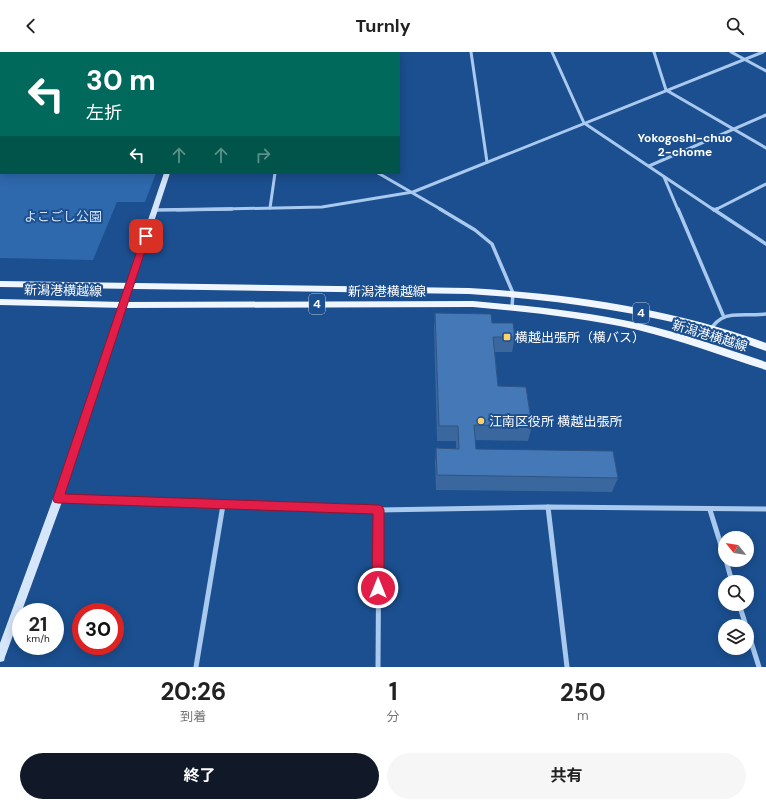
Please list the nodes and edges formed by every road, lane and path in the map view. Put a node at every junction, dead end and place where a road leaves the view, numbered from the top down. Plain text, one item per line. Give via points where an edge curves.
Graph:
1 (298, 52) edge
2 (318, 52) edge
3 (471, 52) edge
4 (552, 52) edge
5 (654, 52) edge
6 (731, 52) edge
7 (762, 52) edge
8 (747, 59) junction
9 (766, 71) edge
10 (666, 90) junction
11 (766, 115) edge
12 (584, 123) junction
13 (734, 129) junction
14 (766, 148) edge
15 (487, 162) junction
16 (649, 166) junction
17 (167, 174) edge
18 (275, 174) edge
19 (380, 174) edge
20 (664, 176) junction
21 (766, 184) edge
22 (413, 192) junction
23 (270, 208) junction
24 (155, 210) junction
25 (714, 210) junction
26 (766, 244) edge
27 (0, 284) edge
28 (129, 287) junction
29 (513, 293) junction
30 (0, 302) edge
31 (123, 305) junction
32 (512, 307) junction
33 (766, 314) edge
34 (723, 316) junction
35 (709, 328) junction
36 (701, 344) junction
37 (766, 347) edge
38 (766, 366) edge
39 (58, 498) junction
40 (223, 505) junction
41 (548, 508) junction
42 (766, 509) edge
43 (379, 510) junction
44 (710, 510) junction
45 (718, 536) edge
46 (754, 651) edge
47 (0, 657) edge
48 (196, 667) edge
49 (378, 667) edge
50 (568, 667) edge
51 (759, 667) edge

1 - 2 street
3 - 15 street
4 - 12 street
5 - 10 street
6 - 8 street
7 - 8 street
8 - 9 street
8 - 10 street
10 - 12 street
10 - 13 street
11 - 13 street
12 - 15 street
12 - 16 street
13 - 14 street
13 - 16 street
15 - 22 street
16 - 20 street
17 - 24 street
18 - 23 street
19 - 22 street
20 - 25 street
20 - 34 street
21 - 25 street
22 - 23 street via 322,207
22 - 29 street via 476,230 492,244
23 - 24 street
24 - 28 street
25 - 26 street
27 - 28 main road, 新潟港横越線 / 4
28 - 29 main road, 新潟港横越線 / 4
28 - 31 street
29 - 32 street
29 - 35 main road, 新潟港横越線 / 4 via 609,306
30 - 31 main road, 新潟港横越線 / 4
31 - 32 main road, 新潟港横越線 / 4 via 473,304
31 - 39 street
32 - 36 main road, 新潟港横越線 / 4 via 621,324
33 - 34 street
34 - 35 street
35 - 36 street
35 - 37 main road, 新潟港横越線 / 4
36 - 38 main road, 新潟港横越線 / 4
39 - 40 street
39 - 47 street
40 - 43 street
40 - 48 street
41 - 43 street
41 - 44 street
41 - 50 street
42 - 44 street
43 - 49 street
44 - 45 street
46 - 51 street

